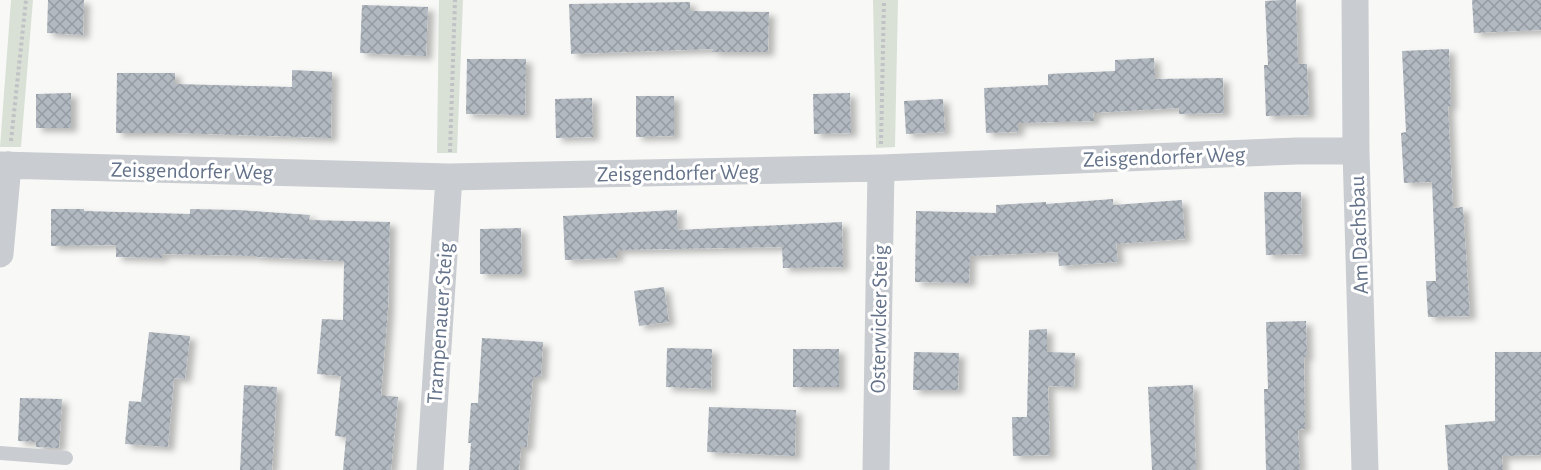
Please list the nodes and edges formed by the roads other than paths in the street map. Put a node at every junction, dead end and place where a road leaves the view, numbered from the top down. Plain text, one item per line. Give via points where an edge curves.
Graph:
1 (1355, 0) edge
2 (1356, 151) junction
3 (4, 165) edge
4 (881, 168) junction
5 (449, 177) junction
6 (0, 254) edge
7 (0, 453) edge
8 (66, 458) dead end
9 (429, 470) edge
10 (876, 470) edge
11 (1365, 470) edge

1 - 2 street, Am Dachsbau
2 - 4 street, Zeisgendorfer Weg
2 - 11 street, Am Dachsbau
3 - 5 street, Zeisgendorfer Weg
3 - 6 street
4 - 5 street, Zeisgendorfer Weg
4 - 10 street, Osterwicker Steig
5 - 9 street, Trampenauer Steig
7 - 8 lane

